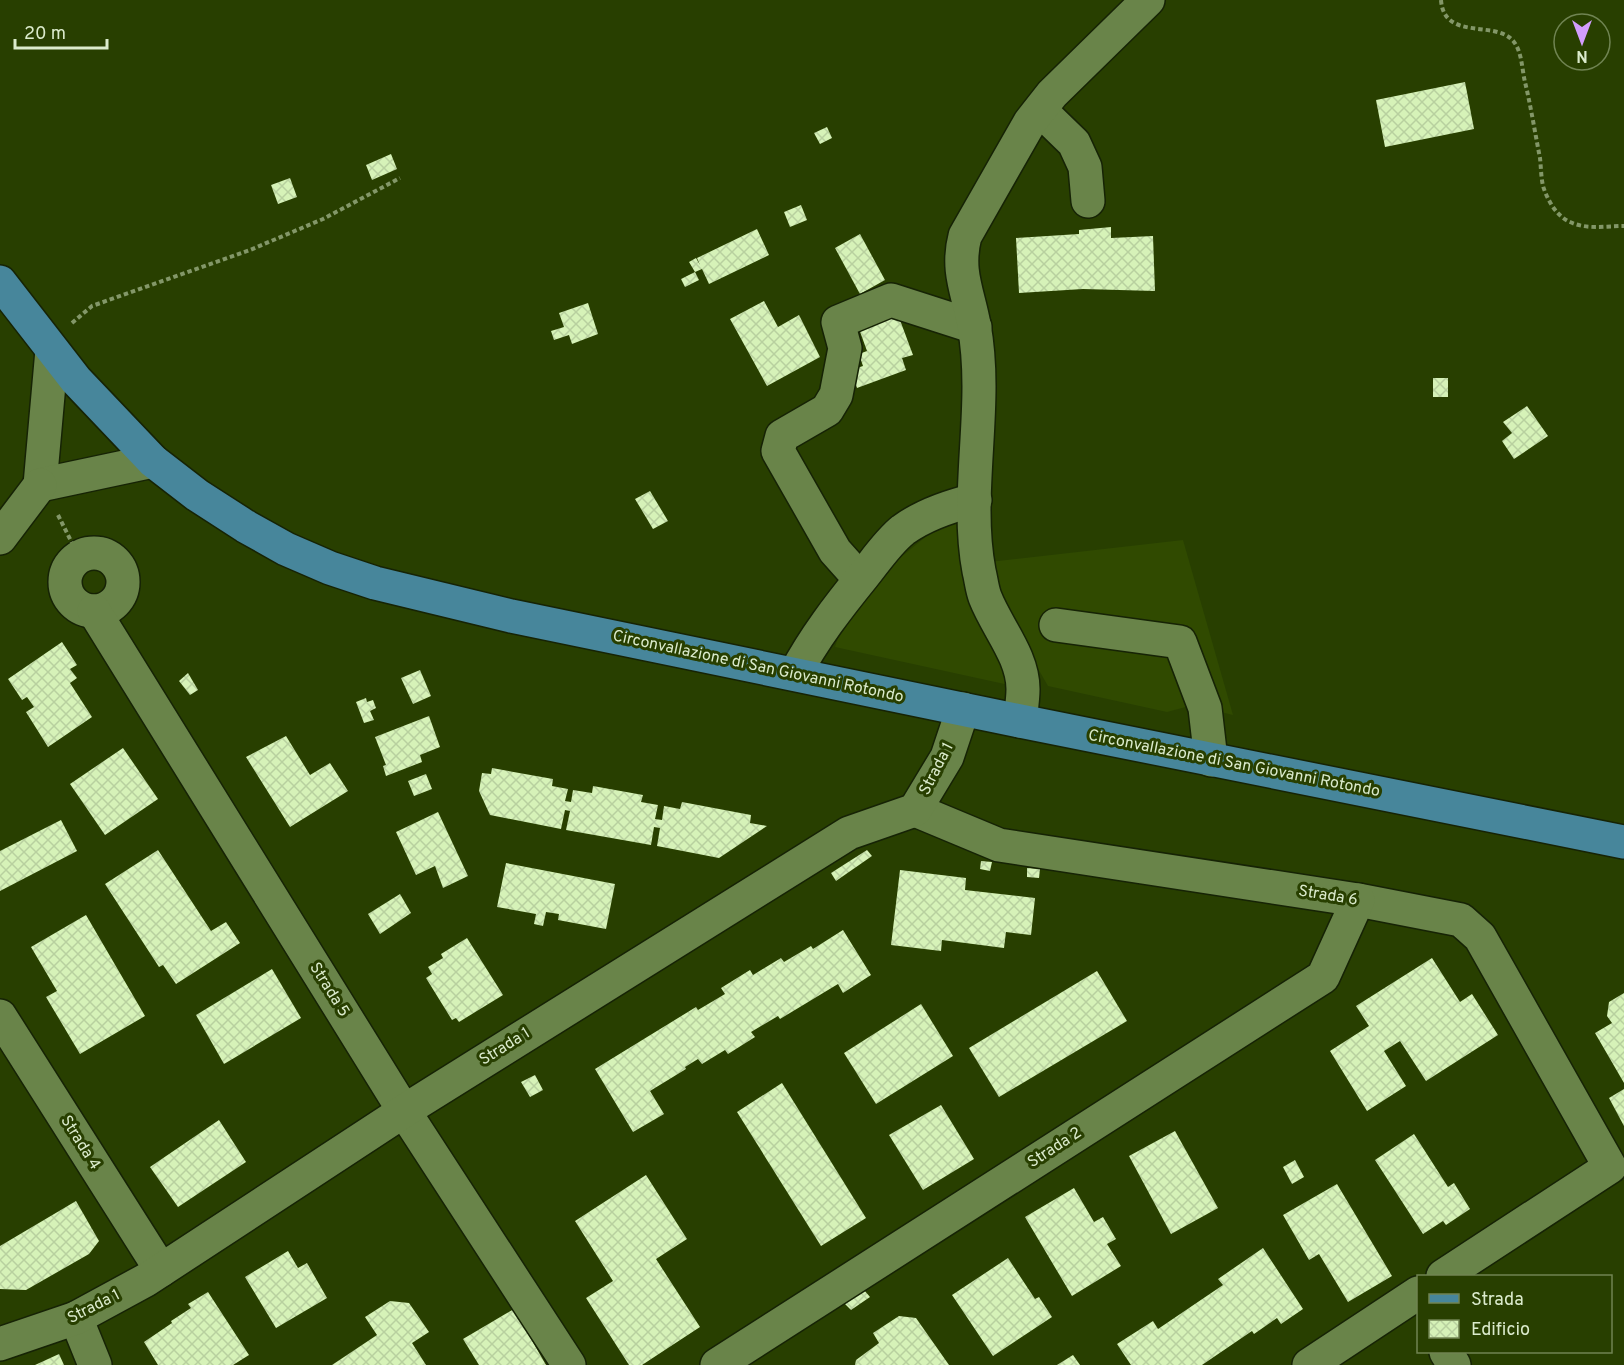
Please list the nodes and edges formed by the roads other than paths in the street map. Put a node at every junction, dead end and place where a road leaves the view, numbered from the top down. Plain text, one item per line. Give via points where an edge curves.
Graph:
1 (1148, 0) edge
2 (1040, 110) junction
3 (1088, 201) dead end
4 (0, 282) edge
5 (975, 327) junction
6 (52, 350) junction
7 (153, 461) junction
8 (36, 490) junction
9 (975, 500) junction
10 (0, 538) edge
11 (860, 579) junction
12 (94, 611) junction
13 (1056, 625) dead end
14 (795, 674) junction
15 (963, 709) junction
16 (1020, 721) junction
17 (1211, 760) junction
18 (915, 810) junction
19 (1624, 842) edge
20 (1358, 900) junction
21 (0, 1016) edge
22 (404, 1111) junction
23 (161, 1270) junction
24 (1445, 1275) edge
25 (1417, 1297) edge
26 (76, 1318) junction
27 (0, 1344) edge
28 (96, 1365) edge
29 (570, 1365) edge
30 (717, 1365) edge
31 (1309, 1365) edge

1 - 2 street
2 - 3 street via 1074,143 1085,167
2 - 5 street via 965,236 962,274
4 - 6 main road, Circonvallazione di San Giovanni Rotondo
5 - 9 street
5 - 11 street via 891,300 838,322 845,348 836,395 827,410 782,436 778,451 835,551
6 - 7 main road, Circonvallazione di San Giovanni Rotondo
6 - 8 street
7 - 8 street
7 - 14 main road, Circonvallazione di San Giovanni Rotondo via 196,495 286,549 375,584
8 - 10 street
9 - 11 street via 925,516 902,531
9 - 16 street via 979,569 985,597 1017,659 1023,688
11 - 14 street via 808,648
12 - 12 street, Strada 5 via 77,605 66,590 66,571 71,563 88,553 115,561 123,578 113,605
12 - 22 street, Strada 5
13 - 17 street via 1180,642 1205,708
14 - 15 main road, Circonvallazione di San Giovanni Rotondo
15 - 16 main road, Circonvallazione di San Giovanni Rotondo
15 - 18 street, Strada 1 via 946,758
16 - 17 main road, Circonvallazione di San Giovanni Rotondo
17 - 19 main road, Circonvallazione di San Giovanni Rotondo
18 - 20 street, Strada 6 via 999,845
18 - 22 street, Strada 1 via 849,833
20 - 24 street, Strada 6 via 1461,920 1480,937 1610,1167
20 - 30 street, Strada 2 via 1323,977
21 - 23 street, Strada 4
22 - 23 street, Strada 1
22 - 29 street, Strada 5
23 - 26 street, Strada 1
25 - 31 street
26 - 27 street, Strada 1
26 - 28 street

